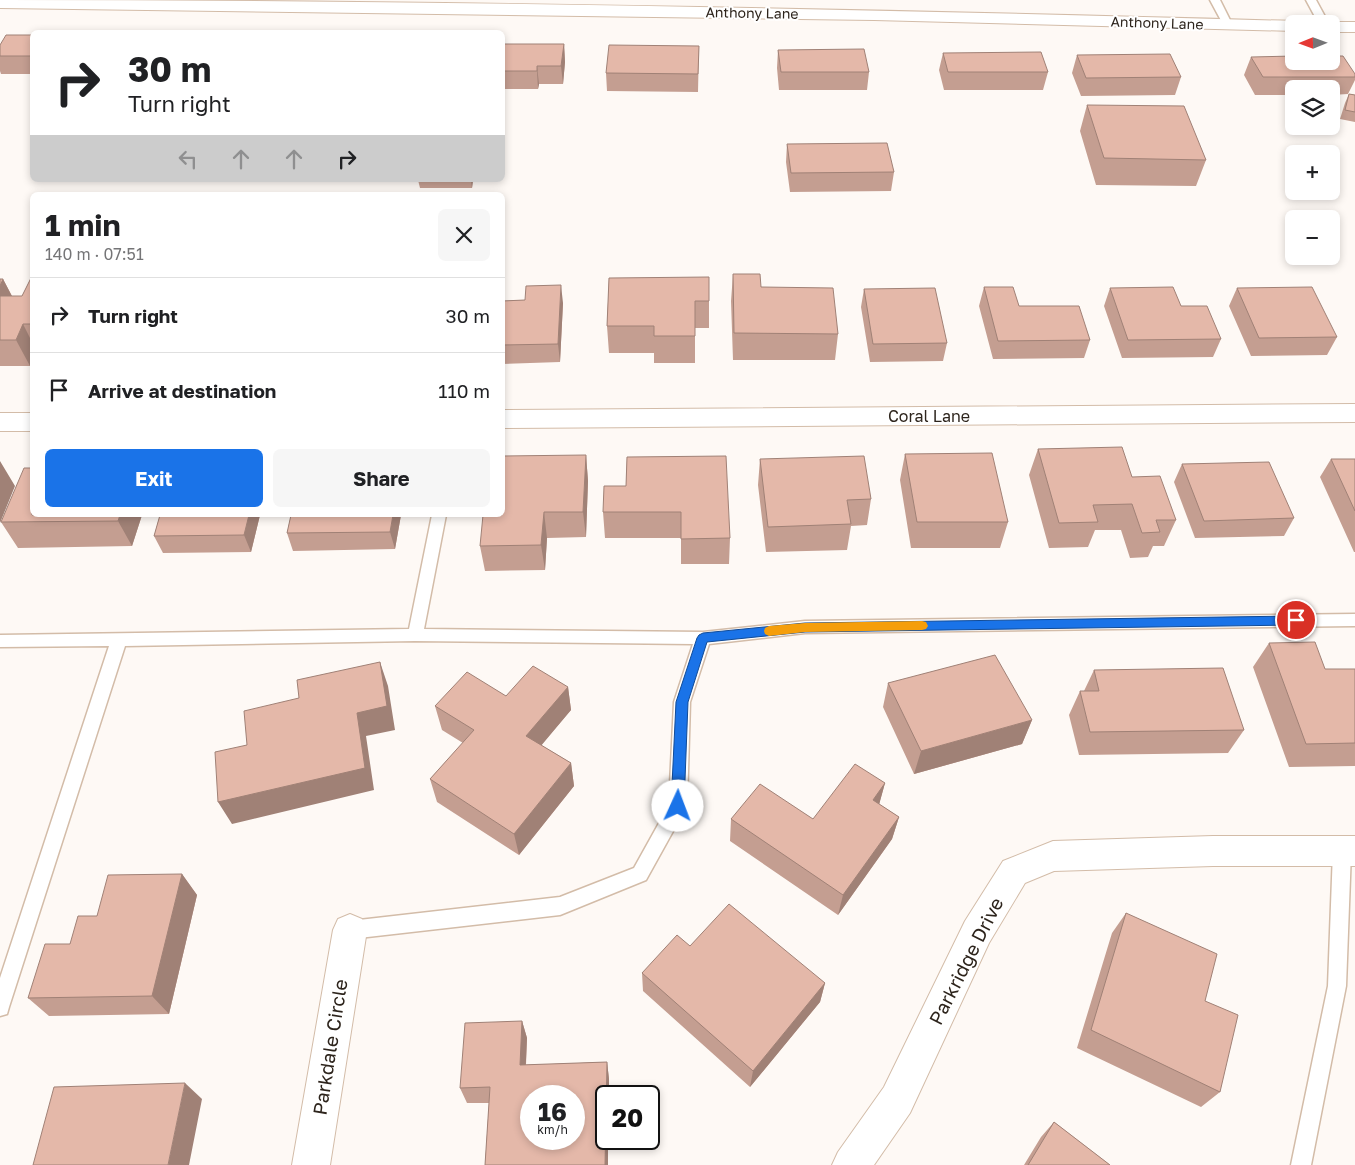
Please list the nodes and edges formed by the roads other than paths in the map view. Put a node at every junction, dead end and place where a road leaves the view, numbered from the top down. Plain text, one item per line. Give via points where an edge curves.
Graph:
1 (1215, 0) edge
2 (1311, 0) edge
3 (0, 3) edge
4 (285, 3) edge
5 (1319, 15) edge
6 (1227, 24) junction
7 (1285, 26) edge
8 (1340, 26) edge
9 (1355, 27) edge
10 (1355, 413) edge
11 (505, 419) edge
12 (0, 422) edge
13 (30, 422) edge
14 (439, 517) edge
15 (1355, 620) edge
16 (415, 635) junction
17 (703, 638) junction
18 (119, 639) junction
19 (0, 641) edge
20 (1349, 851) edge
21 (350, 930) joint
22 (0, 1007) edge
23 (311, 1165) edge
24 (851, 1165) edge
25 (1301, 1165) edge

1 - 6 lane
2 - 5 lane
3 - 4 street, Anthony Lane
4 - 6 street, Anthony Lane
6 - 7 street, Anthony Lane
8 - 9 street
10 - 11 street, Coral Lane
12 - 13 street
14 - 16 lane
15 - 17 lane via 805,627
16 - 17 lane
16 - 18 lane
17 - 21 lane via 682,702 678,806 640,874 560,906
18 - 19 lane
18 - 22 lane
20 - 24 street, Parkridge Drive via 1053,856 1014,872 977,932 897,1100
20 - 25 lane via 1337,986
21 - 23 street, Parkdale Circle

